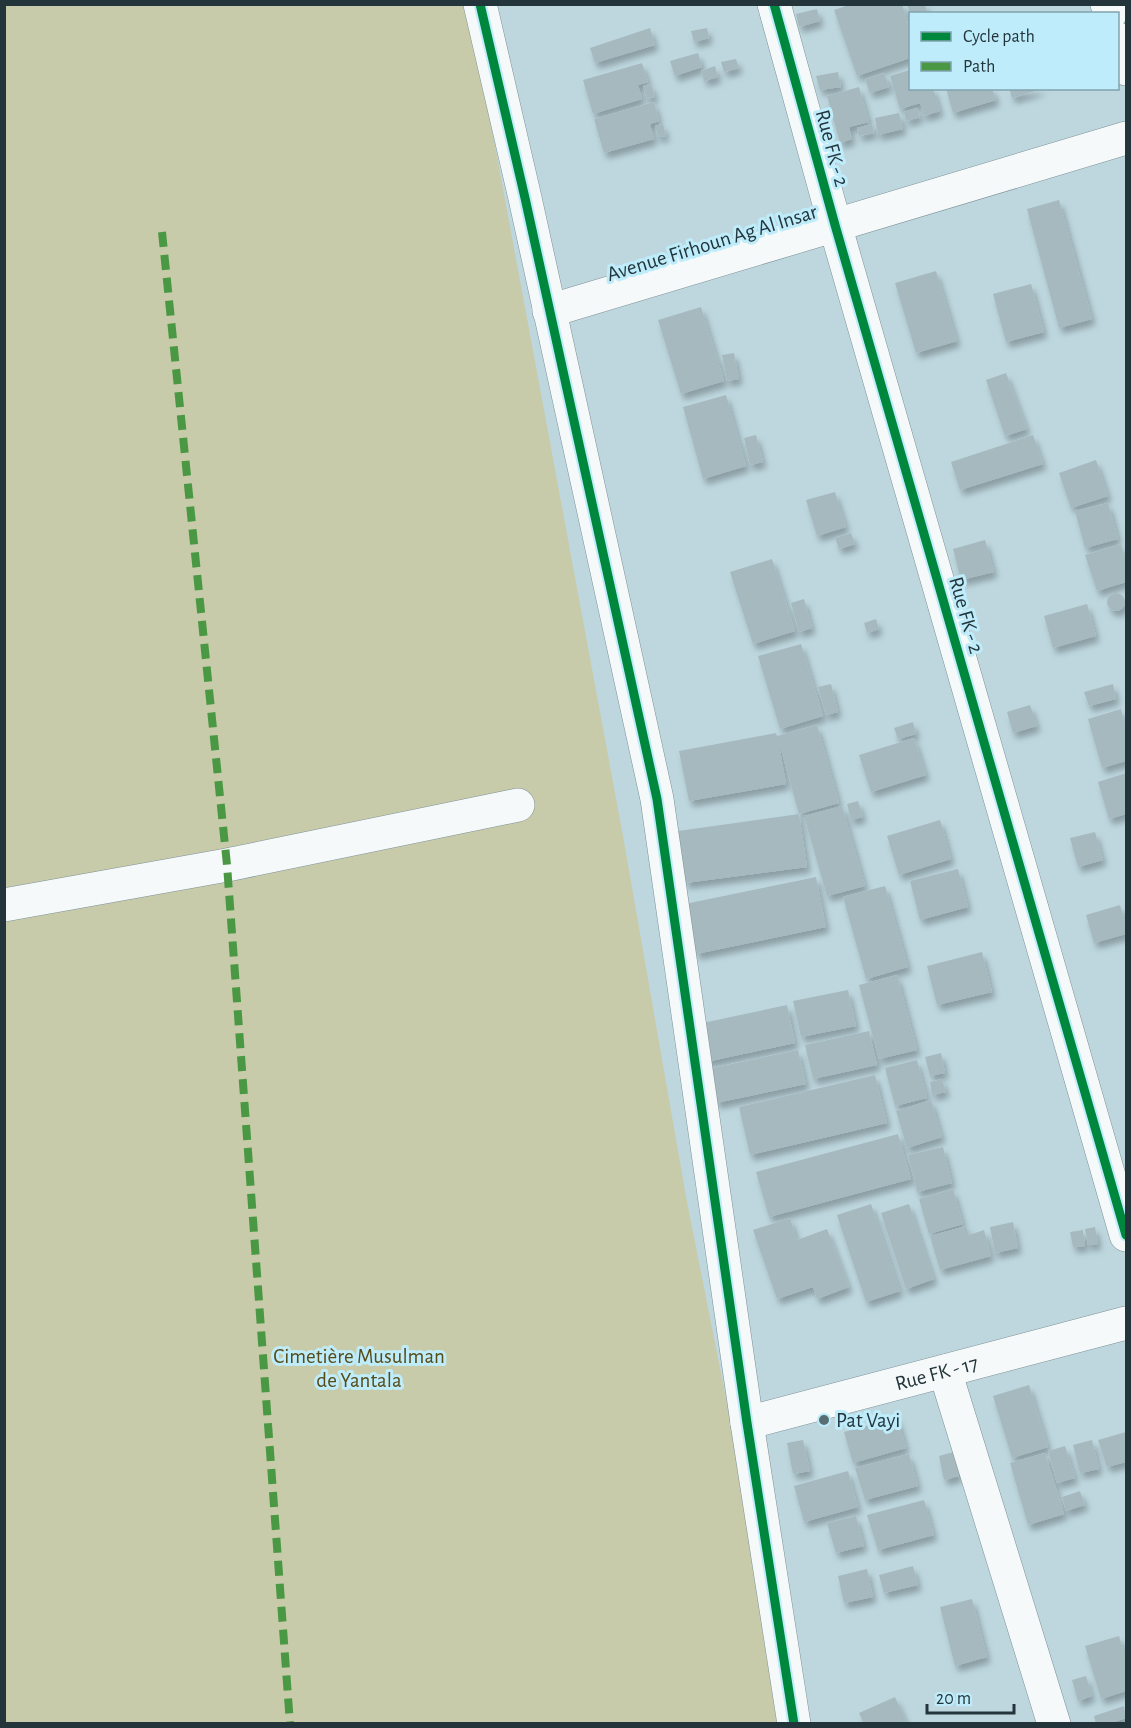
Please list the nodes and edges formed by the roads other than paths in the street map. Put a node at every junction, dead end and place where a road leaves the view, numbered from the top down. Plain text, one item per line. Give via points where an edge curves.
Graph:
1 (480, 4) edge
2 (774, 4) edge
3 (1119, 43) edge
4 (1126, 69) edge
5 (1126, 138) edge
6 (835, 225) junction
7 (549, 310) junction
8 (518, 805) dead end
9 (4, 905) edge
10 (1126, 1235) edge
11 (1126, 1323) edge
12 (945, 1371) junction
13 (747, 1423) junction
14 (794, 1724) edge
15 (1054, 1724) edge

1 - 7 street
2 - 6 street, Rue FK - 2
3 - 4 street
5 - 6 street, Avenue Firhoun Ag Al Insar
6 - 7 street, Avenue Firhoun Ag Al Insar
6 - 10 street, Rue FK - 2
7 - 13 street via 657,799
8 - 9 street via 227,865
11 - 12 street, Rue FK - 17
12 - 13 street, Rue FK - 17
12 - 15 street
13 - 14 street

